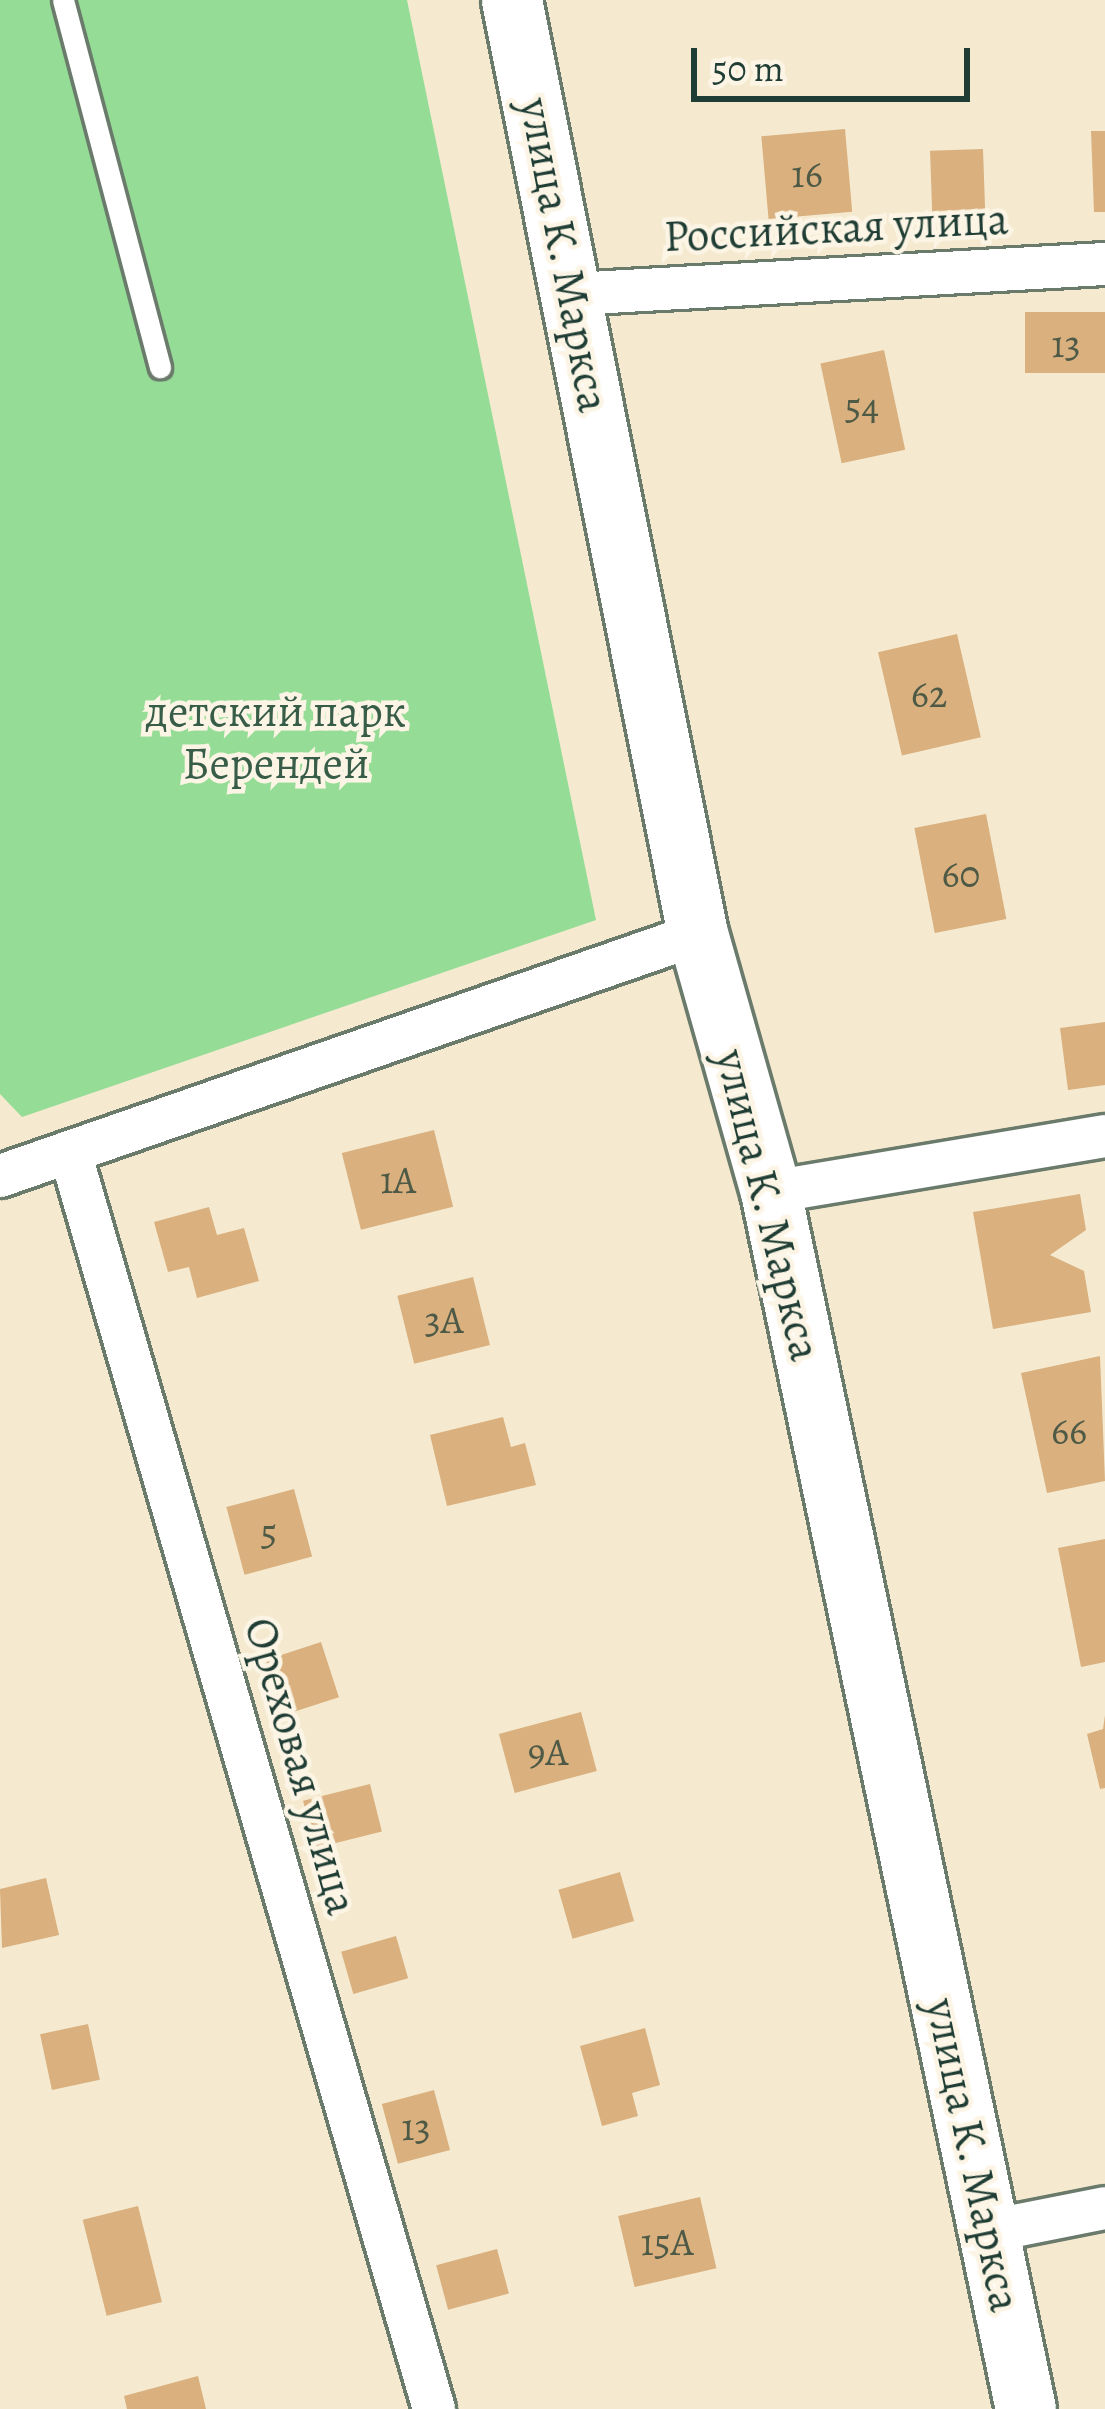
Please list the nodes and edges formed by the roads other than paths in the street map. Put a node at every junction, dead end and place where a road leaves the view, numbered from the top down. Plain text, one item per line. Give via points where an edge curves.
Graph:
1 (63, 0) edge
2 (512, 0) edge
3 (1105, 264) edge
4 (573, 294) junction
5 (160, 367) dead end
6 (698, 934) junction
7 (1105, 1136) edge
8 (70, 1152) junction
9 (5, 1168) edge
10 (771, 1192) junction
11 (1105, 2208) edge
12 (989, 2230) junction
13 (434, 2409) edge
14 (1027, 2409) edge

1 - 5 lane
2 - 4 main road, улица К. Маркса
3 - 4 street, Российская улица
4 - 6 main road, улица К. Маркса
6 - 8 street
6 - 10 main road, улица К. Маркса
7 - 10 street
8 - 9 street
8 - 13 street, Ореховая улица
10 - 12 main road, улица К. Маркса
11 - 12 street
12 - 14 main road, улица К. Маркса

